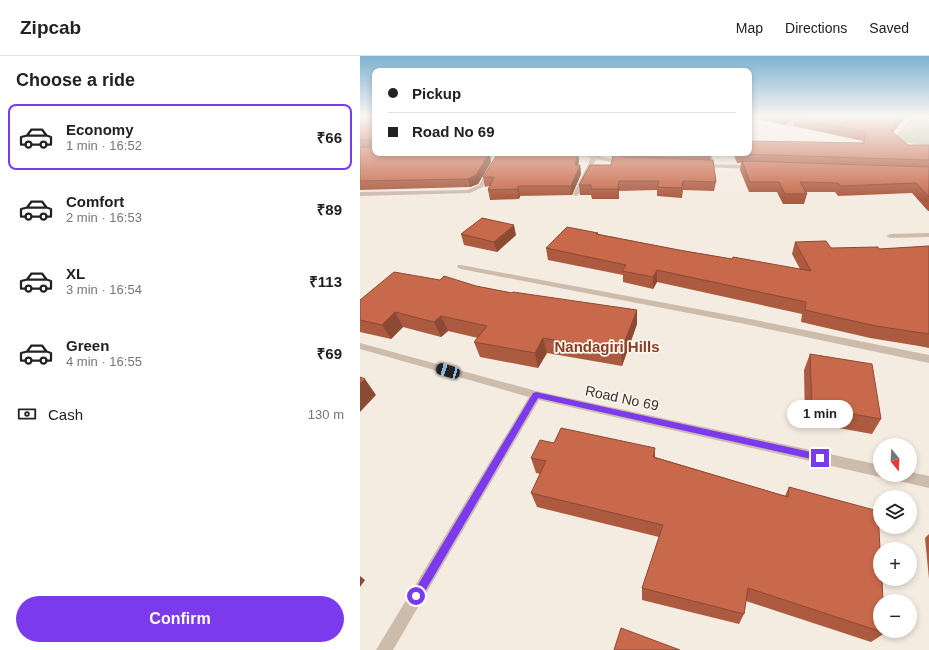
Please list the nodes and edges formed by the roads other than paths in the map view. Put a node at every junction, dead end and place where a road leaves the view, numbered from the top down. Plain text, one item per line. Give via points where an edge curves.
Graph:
1 (499, 156) edge
2 (591, 156) edge
3 (594, 157) junction
4 (634, 163) edge
5 (695, 165) edge
6 (758, 167) edge
7 (360, 194) edge
8 (576, 194) dead end
9 (929, 235) edge
10 (890, 236) dead end
11 (461, 267) dead end
12 (360, 346) edge
13 (929, 359) edge
14 (536, 395) junction
15 (873, 469) edge
16 (917, 479) edge
17 (929, 482) edge
18 (384, 650) edge

1 - 7 street via 481,186 468,192
2 - 3 street
3 - 4 street
3 - 8 street
5 - 6 street
9 - 10 street
11 - 13 street
12 - 14 street, Road No 69
14 - 15 street, Road No 69
14 - 18 street
16 - 17 street

